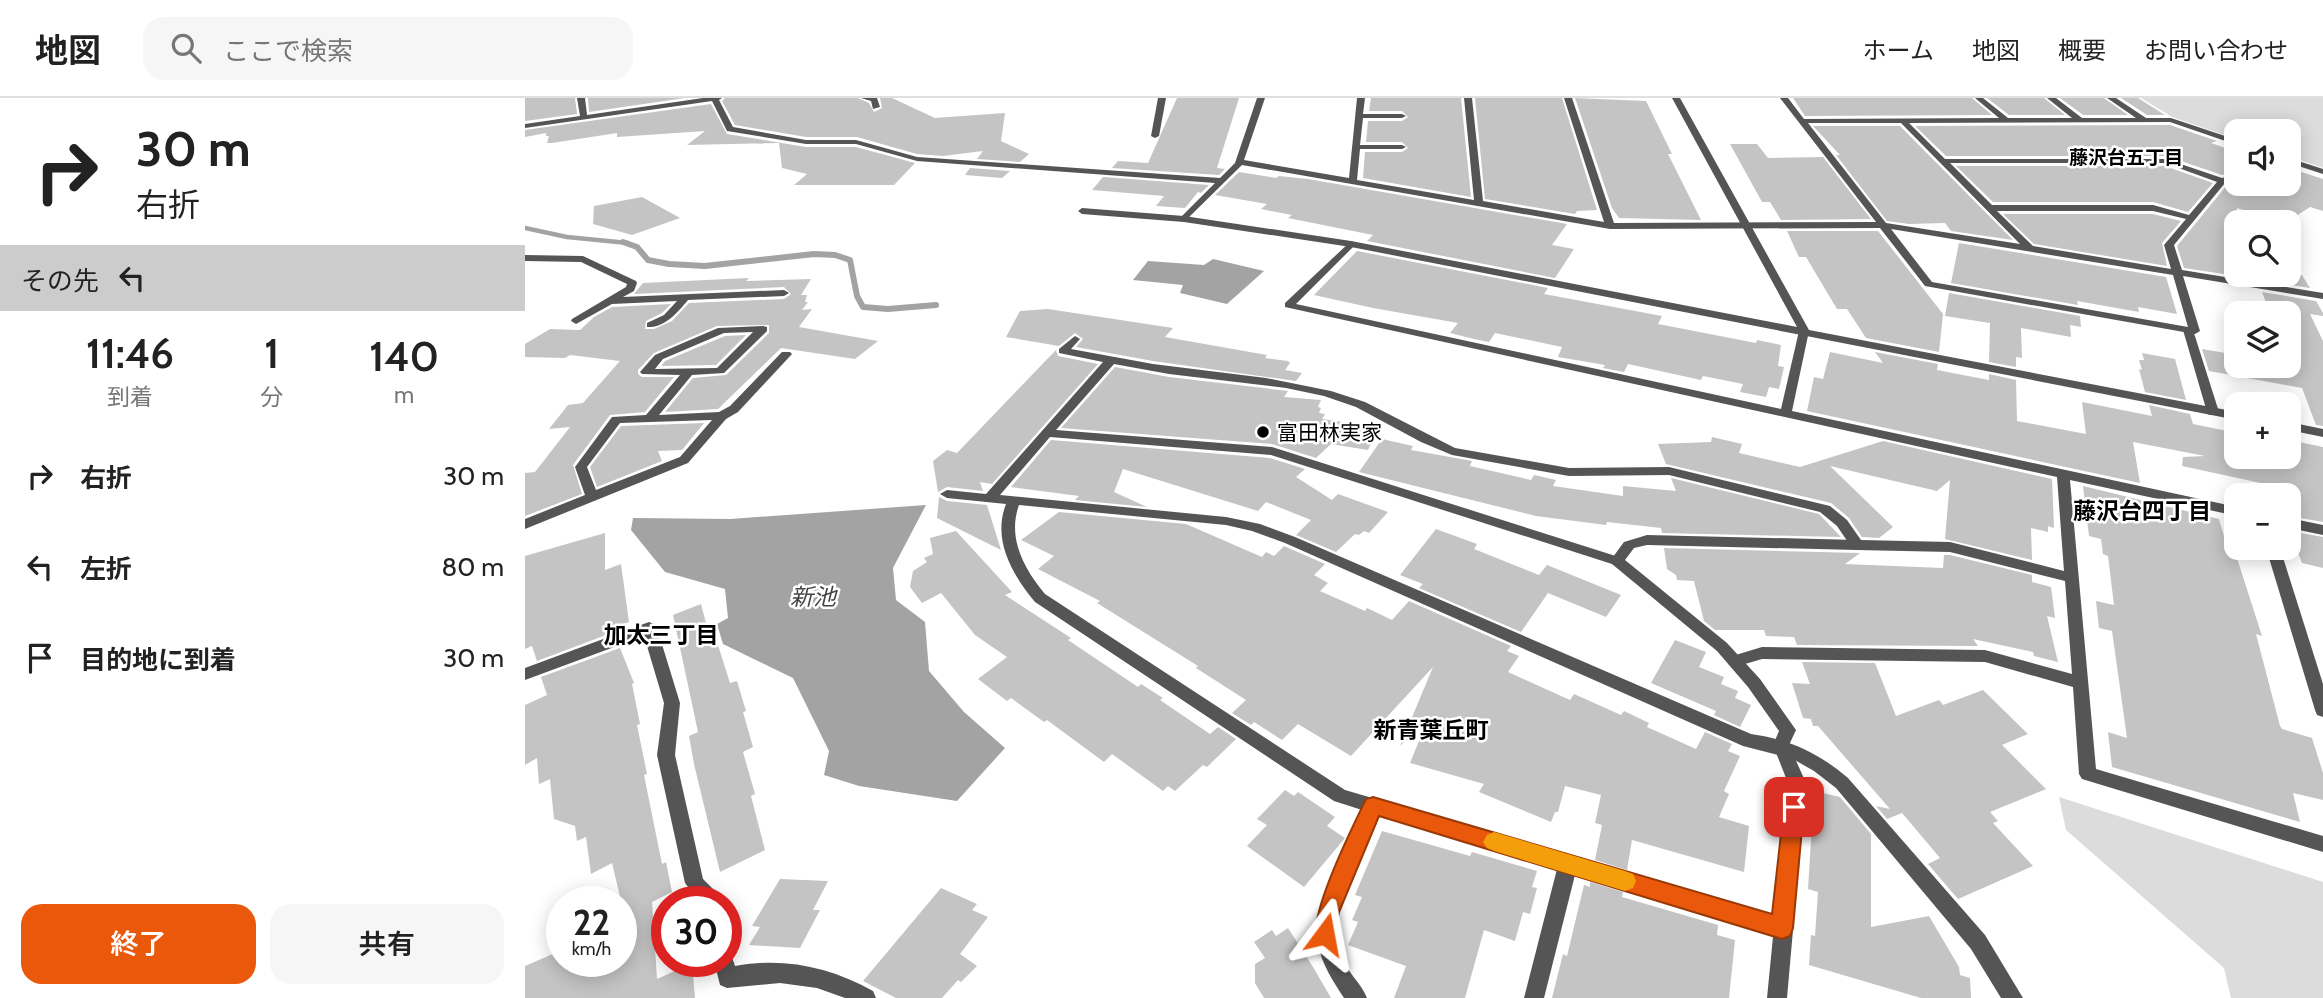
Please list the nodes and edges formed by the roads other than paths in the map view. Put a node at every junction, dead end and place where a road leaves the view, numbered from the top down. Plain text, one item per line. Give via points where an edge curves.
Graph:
1 (581, 98) edge
2 (716, 98) edge
3 (865, 98) edge
4 (1162, 98) edge
5 (1261, 98) edge
6 (1361, 98) edge
7 (1468, 98) edge
8 (1568, 98) edge
9 (1676, 98) edge
10 (1784, 98) edge
11 (1979, 98) edge
12 (2051, 98) edge
13 (2111, 98) edge
14 (876, 107) dead end
15 (1360, 116) junction
16 (1402, 116) dead end
17 (585, 118) junction
18 (2144, 120) junction
19 (1802, 121) junction
20 (1903, 121) junction
21 (2007, 121) junction
22 (2081, 121) junction
23 (525, 126) edge
24 (1155, 136) dead end
25 (2224, 138) edge
26 (1356, 147) junction
27 (1402, 147) dead end
28 (1943, 161) junction
29 (1240, 162) junction
30 (2301, 164) edge
31 (2323, 172) edge
32 (1222, 181) junction
33 (1353, 181) junction
34 (2222, 181) joint
35 (1479, 203) junction
36 (1990, 208) junction
37 (1082, 211) dead end
38 (2192, 218) junction
39 (1184, 219) junction
40 (1883, 225) junction
41 (1610, 226) junction
42 (1747, 226) junction
43 (1351, 244) junction
44 (2030, 249) junction
45 (525, 258) edge
46 (2178, 273) junction
47 (784, 293) dead end
48 (2323, 296) edge
49 (684, 299) junction
50 (610, 300) junction
51 (576, 321) dead end
52 (651, 325) dead end
53 (2187, 330) junction
54 (1804, 331) junction
55 (1075, 339) dead end
56 (786, 354) dead end
57 (1111, 360) junction
58 (689, 372) junction
59 (1786, 412) junction
60 (2213, 412) junction
61 (2224, 414) edge
62 (722, 416) junction
63 (649, 419) junction
64 (2301, 428) edge
65 (1045, 433) junction
66 (2323, 433) edge
67 (2063, 474) junction
68 (947, 494) dead end
69 (592, 497) junction
70 (989, 499) junction
71 (1014, 501) junction
72 (2224, 509) edge
73 (525, 524) edge
74 (2301, 525) edge
75 (2323, 530) edge
76 (1857, 545) junction
77 (2277, 560) edge
78 (1617, 561) junction
79 (2071, 578) junction
80 (1735, 662) junction
81 (525, 674) edge
82 (2080, 682) junction
83 (2323, 710) edge
84 (1781, 745) junction
85 (1373, 806) junction
86 (2323, 844) edge
87 (1568, 864) junction
88 (698, 886) edge
89 (1782, 928) junction
90 (742, 974) edge
91 (866, 998) edge
92 (1357, 998) edge
93 (1534, 998) edge
94 (1777, 998) edge
95 (2013, 998) edge

1 - 17 street
2 - 17 street
2 - 32 street via 730,129 747,134 806,142 856,142 927,160
3 - 14 street via 874,99
4 - 24 street
5 - 29 street
6 - 15 street
7 - 35 street
8 - 41 street
9 - 42 street
10 - 19 street
11 - 21 street
12 - 22 street
13 - 18 street
15 - 16 street
15 - 26 street
17 - 23 street
18 - 22 street
18 - 25 street via 2171,120
19 - 20 street
19 - 40 street
20 - 21 street
20 - 28 street
21 - 22 street
26 - 27 street
26 - 33 street
28 - 34 street via 2166,161
28 - 36 street
29 - 32 street
29 - 33 street
30 - 31 street
32 - 39 street
33 - 35 street
34 - 38 street
35 - 41 street
36 - 38 street via 2153,208
36 - 44 street
37 - 39 street
38 - 46 street via 2169,245
39 - 43 street
40 - 42 street
40 - 44 street
40 - 53 street via 1929,284
41 - 42 street
42 - 54 street
43 - 54 street
43 - 59 street via 1289,305
44 - 46 street
45 - 50 street via 583,259 632,284
46 - 48 street
46 - 53 street via 2195,331
47 - 49 street
49 - 50 street
49 - 52 street via 667,317
50 - 51 street
53 - 60 street
54 - 59 street
54 - 60 street
55 - 57 street via 1063,351
56 - 62 street
57 - 65 street
57 - 76 street via 1274,381 1336,396 1370,408 1452,452 1569,472 1669,471 1811,504 1842,523
58 - 58 street via 720,371 763,329 722,330 659,357 646,372
58 - 63 street
59 - 67 street
60 - 61 street
62 - 63 street
62 - 69 street via 684,460
63 - 69 street via 616,420 582,467
64 - 66 street
65 - 70 street
65 - 78 street via 1272,451
67 - 72 street
67 - 79 street
68 - 70 street
69 - 73 street
70 - 71 street
71 - 84 street via 1255,527 1749,741
71 - 85 street via 1007,514 1013,559 1040,598 1340,796
74 - 75 street
76 - 78 street via 1647,540 1629,545
76 - 79 street via 1950,547
77 - 83 street
78 - 80 street
79 - 82 street
80 - 82 street via 1762,653 1985,656
80 - 84 street via 1788,730
81 - 88 street via 649,628 672,703 666,755
82 - 86 street via 2088,774
84 - 89 street via 1797,783
84 - 95 street via 1824,767 1842,783 1978,942
85 - 87 street
85 - 92 street via 1328,912 1325,934 1330,956
87 - 89 street
87 - 93 street
89 - 94 street
90 - 91 street via 805,976 844,984

